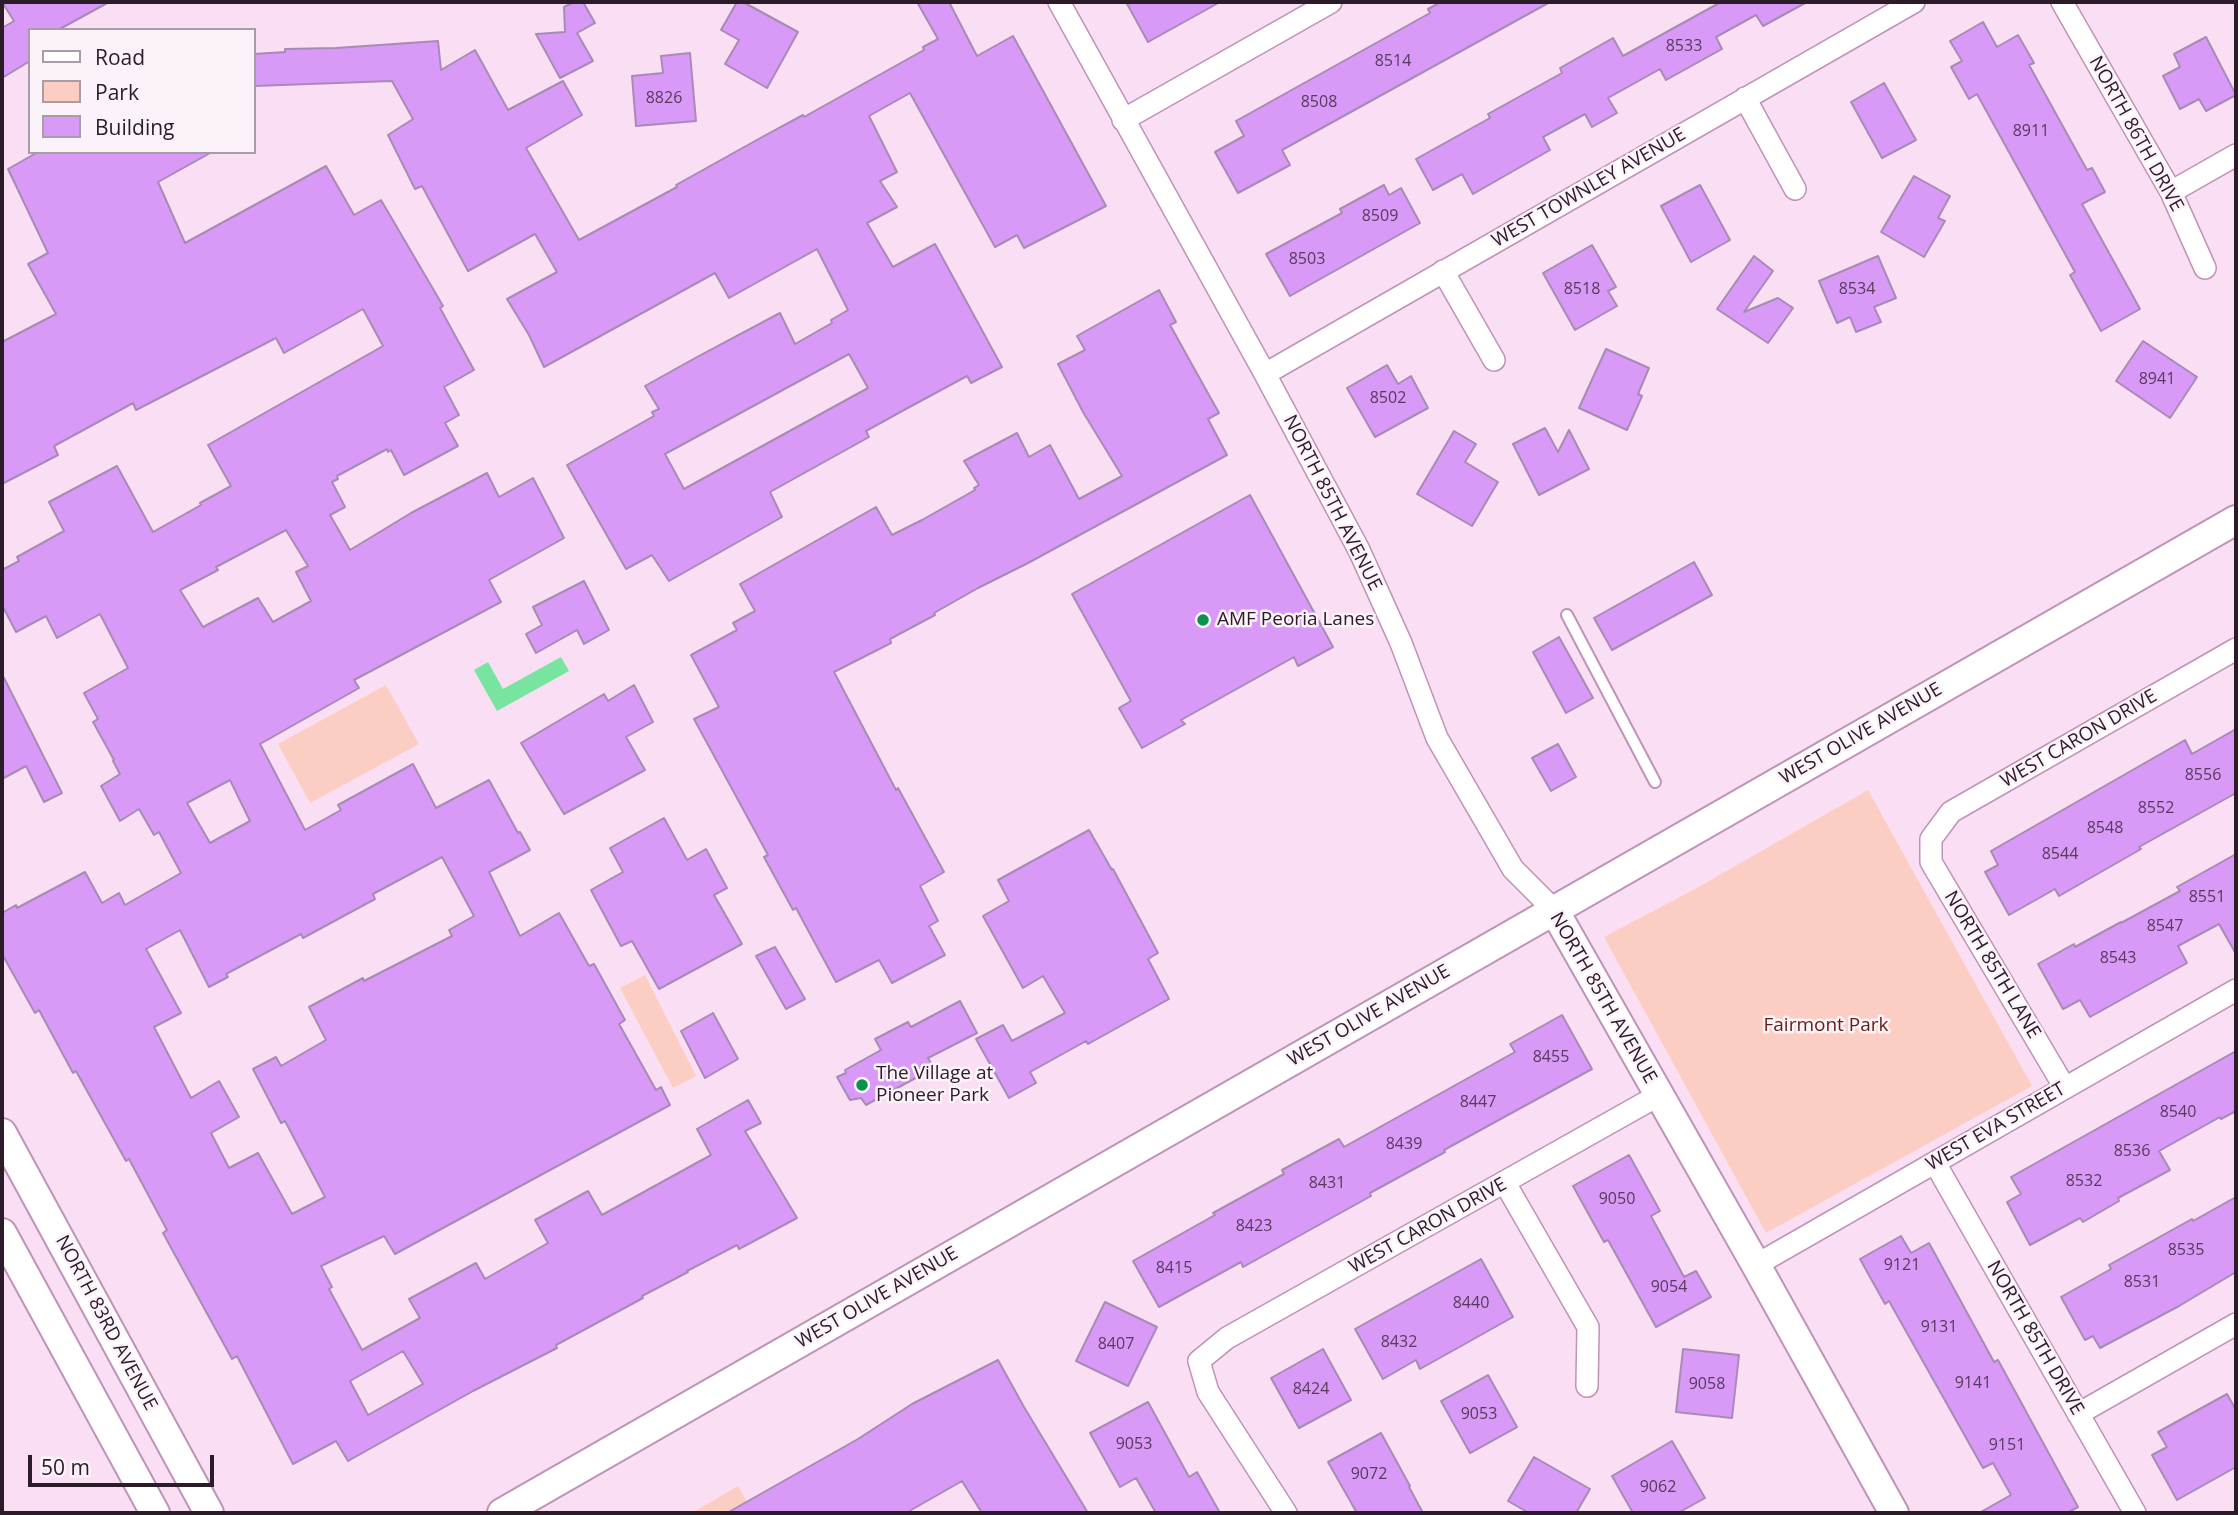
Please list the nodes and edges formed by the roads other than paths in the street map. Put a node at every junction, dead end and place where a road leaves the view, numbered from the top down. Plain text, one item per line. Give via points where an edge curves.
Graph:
1 (1059, 2) edge
2 (1331, 2) edge
3 (1914, 2) edge
4 (2062, 2) edge
5 (1745, 98) junction
6 (1123, 120) junction
7 (2236, 155) edge
8 (1795, 189) dead end
9 (2171, 192) junction
10 (2205, 268) dead end
11 (1443, 271) junction
12 (1494, 360) dead end
13 (1265, 374) junction
14 (2236, 520) edge
15 (1567, 615) dead end
16 (2236, 649) edge
17 (1655, 782) dead end
18 (1931, 839) joint
19 (1553, 910) junction
20 (2236, 990) edge
21 (2064, 1088) junction
22 (1659, 1095) junction
23 (2, 1133) edge
24 (1935, 1163) junction
25 (1505, 1183) junction
26 (2, 1233) edge
27 (1756, 1265) junction
28 (2236, 1324) edge
29 (1587, 1386) dead end
30 (2078, 1414) junction
31 (155, 1513) edge
32 (209, 1513) edge
33 (502, 1513) edge
34 (1286, 1513) edge
35 (1894, 1513) edge
36 (2135, 1513) edge

1 - 6 street, NORTH 85TH AVENUE
2 - 6 street
3 - 5 street, WEST TOWNLEY AVENUE
4 - 9 street, NORTH 86TH DRIVE
5 - 8 street
5 - 11 street, WEST TOWNLEY AVENUE
6 - 13 street, NORTH 85TH AVENUE
7 - 9 street
9 - 10 street, NORTH 86TH DRIVE
11 - 12 street
11 - 13 street, WEST TOWNLEY AVENUE
13 - 19 street, NORTH 85TH AVENUE via 1359,550 1437,738 1513,869
14 - 19 main road, WEST OLIVE AVENUE
15 - 17 lane
16 - 18 street, WEST CARON DRIVE via 1951,812
18 - 21 street, NORTH 85TH LANE via 1931,862
19 - 22 main road, NORTH 85TH AVENUE
19 - 33 main road, WEST OLIVE AVENUE
20 - 21 street, WEST EVA STREET
21 - 24 street, WEST EVA STREET
22 - 25 street, WEST CARON DRIVE
22 - 27 main road, NORTH 85TH AVENUE
23 - 32 main road, NORTH 83RD AVENUE
24 - 27 street, WEST EVA STREET
24 - 30 street, NORTH 85TH DRIVE
25 - 29 street via 1588,1327
25 - 34 street, WEST CARON DRIVE via 1227,1338 1199,1361 1208,1392
26 - 31 main road
27 - 35 main road, NORTH 85TH AVENUE
28 - 30 street
30 - 36 street, NORTH 85TH DRIVE

